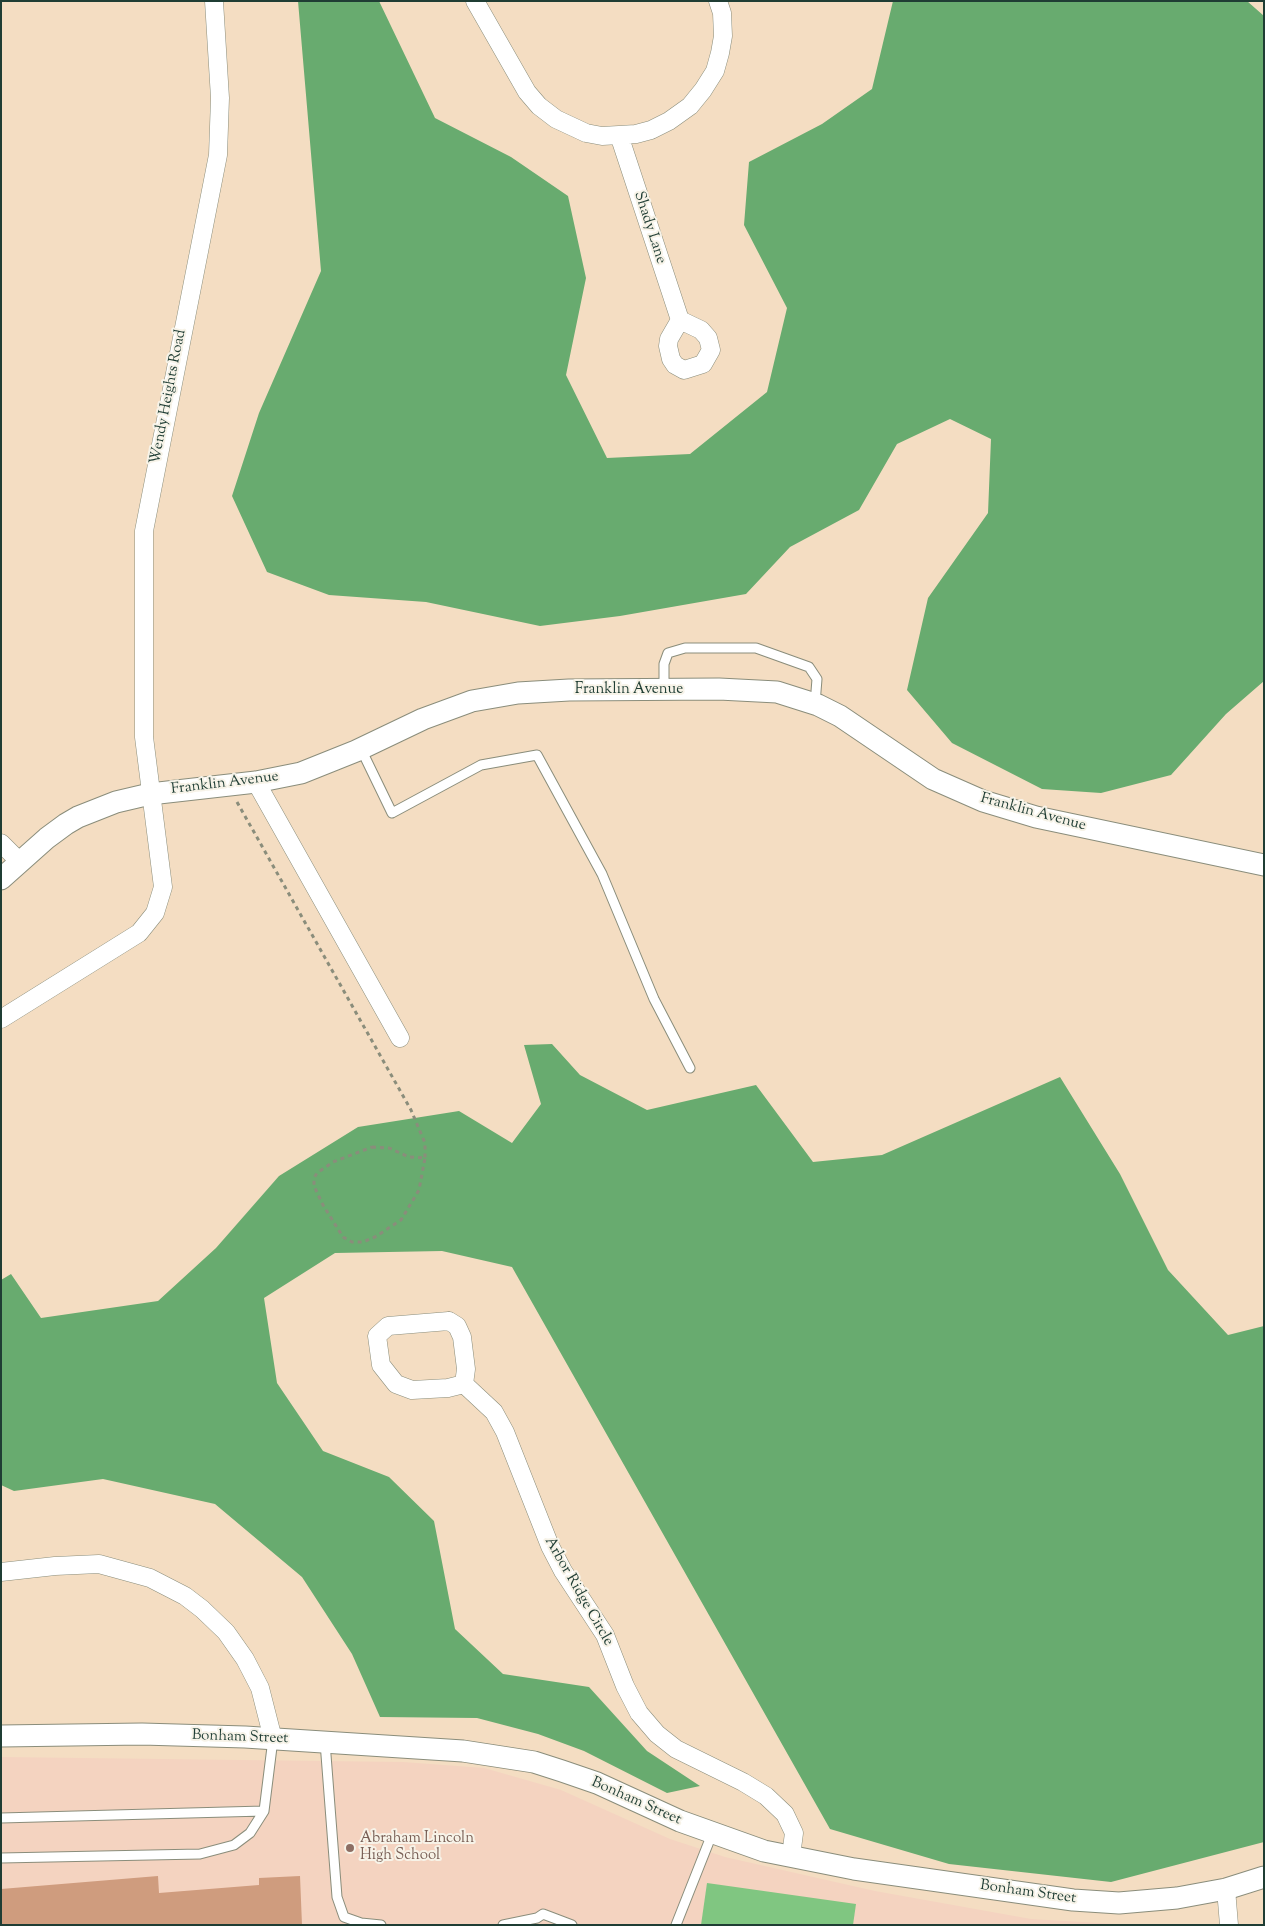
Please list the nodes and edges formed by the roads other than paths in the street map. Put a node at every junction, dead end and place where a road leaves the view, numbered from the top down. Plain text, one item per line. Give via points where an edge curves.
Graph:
1 (214, 1) edge
2 (475, 1) edge
3 (718, 1) edge
4 (619, 135) junction
5 (680, 320) dead end
6 (664, 690) junction
7 (815, 704) junction
8 (360, 749) junction
9 (256, 782) junction
10 (150, 794) junction
11 (1, 843) edge
12 (20, 862) junction
13 (1264, 864) edge
14 (1, 879) edge
15 (1, 1019) edge
16 (400, 1038) dead end
17 (690, 1068) dead end
18 (464, 1384) junction
19 (1, 1572) edge
20 (1, 1736) edge
21 (273, 1739) junction
22 (325, 1742) junction
23 (264, 1811) junction
24 (1, 1818) edge
25 (712, 1834) junction
26 (791, 1856) junction
27 (1, 1858) edge
28 (1264, 1877) edge
29 (1226, 1889) junction
30 (380, 1925) edge
31 (503, 1925) edge
32 (572, 1925) edge
33 (676, 1925) edge
34 (1229, 1925) edge

1 - 10 street, Wendy Heights Road via 220,98 218,155 144,531 144,737
2 - 4 street via 527,92 539,106 556,119 586,133
3 - 4 street via 723,36 714,70 703,90 690,106 669,121 636,134
4 - 5 street, Shady Lane
6 - 7 street, Franklin Avenue via 777,692
6 - 7 lane via 664,664 668,653 685,648 756,648 809,666 817,679
6 - 8 street, Franklin Avenue via 518,692 487,697 444,710
7 - 13 street, Franklin Avenue via 840,716 933,779 983,802 1036,817
8 - 9 street, Franklin Avenue via 301,773
8 - 17 lane via 392,813 481,765 536,755 602,874 654,999
9 - 10 street, Franklin Avenue
9 - 16 street
10 - 12 street, Franklin Avenue via 116,802 78,817
10 - 15 street, Wendy Heights Road via 163,888 155,914 138,933 120,946
11 - 12 street
12 - 14 street, Franklin Avenue
18 - 18 street via 412,1390 396,1384 381,1365 377,1336 388,1326 454,1323 462,1337 466,1369
18 - 26 street, Arbor Ridge Circle via 494,1412 505,1432 550,1546 605,1635 638,1713 656,1734 676,1749 766,1796 785,1814 794,1833
19 - 21 street via 99,1564 150,1578 179,1592 220,1626 246,1659 260,1688
20 - 21 street, Bonham Street via 142,1734
21 - 22 street, Bonham Street
21 - 23 lane
22 - 25 street, Bonham Street via 462,1750 534,1762 597,1784
22 - 30 lane via 337,1897 344,1917
23 - 24 lane
23 - 27 lane via 250,1832 234,1845 200,1854
25 - 26 street, Bonham Street
25 - 33 lane
26 - 29 street, Bonham Street via 854,1869 1073,1900 1143,1902
28 - 29 street, Bonham Street
29 - 34 street
31 - 32 lane via 543,1914

